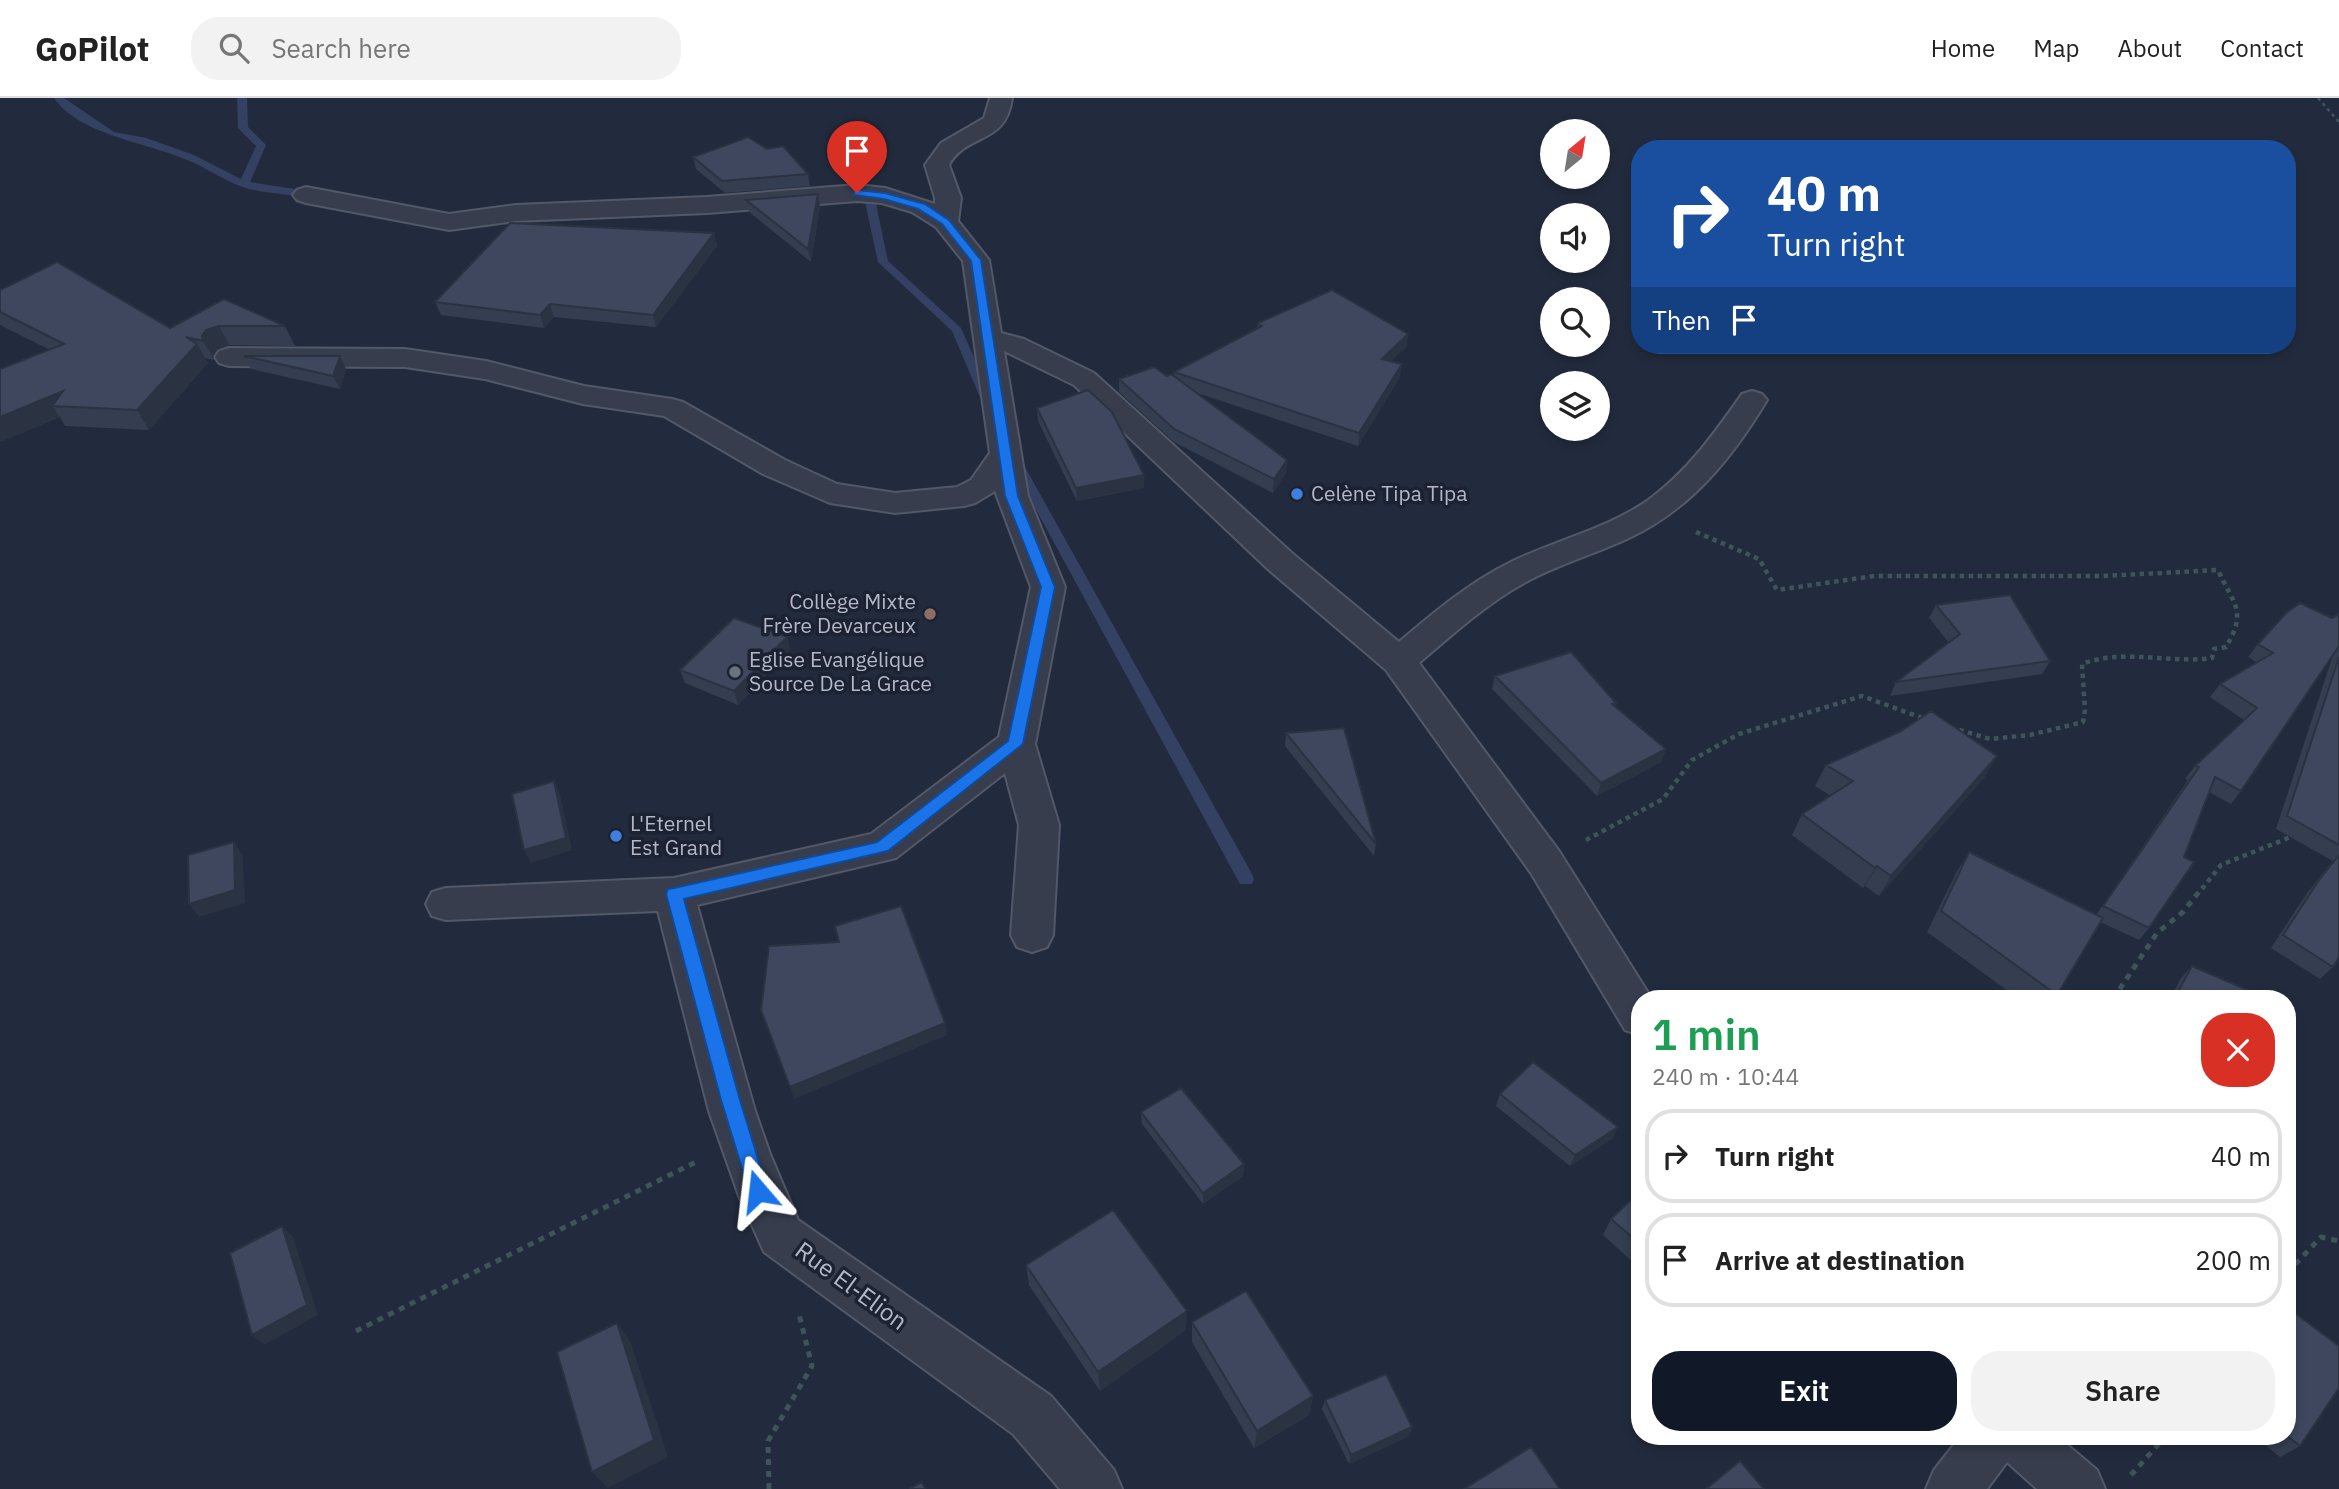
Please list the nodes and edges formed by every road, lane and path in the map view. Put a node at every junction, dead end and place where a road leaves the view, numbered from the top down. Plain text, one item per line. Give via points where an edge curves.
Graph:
1 (1002, 98) edge
2 (2318, 98) edge
3 (2339, 122) edge
4 (306, 195) dead end
5 (945, 222) junction
6 (986, 338) junction
7 (229, 357) dead end
8 (1752, 400) dead end
9 (1005, 454) junction
10 (1652, 511) junction
11 (1399, 661) junction
12 (1931, 722) edge
13 (1943, 725) edge
14 (1016, 744) junction
15 (2300, 828) edge
16 (1545, 862) junction
17 (674, 894) junction
18 (446, 904) dead end
19 (1032, 934) dead end
20 (2119, 990) edge
21 (1631, 1002) edge
22 (743, 1139) junction
23 (781, 1236) junction
24 (2339, 1241) edge
25 (2296, 1263) edge
26 (356, 1331) dead end
27 (1987, 1445) edge
28 (2032, 1445) edge
29 (2154, 1445) edge
30 (2103, 1484) edge
31 (769, 1489) edge
32 (1095, 1489) edge
33 (1953, 1489) edge

1 - 5 street via 998,116 987,128 941,155 937,165 948,198
2 - 3 path
4 - 5 street via 449,222 516,213 857,193 921,207
5 - 6 street via 976,260
6 - 9 street
6 - 11 street via 1014,345 1084,379 1281,562
7 - 9 street via 405,358 486,370 583,395 672,408 774,467 830,493 895,503 964,496 982,487
8 - 10 street via 1732,436 1671,501
9 - 14 street via 1012,496 1048,587
10 - 11 street via 1619,531 1516,573 1468,601
10 - 13 path via 1759,559 1777,590 1874,576 2103,576 2218,570 2238,604 2240,624 2225,647 2214,649 2212,658 2099,656 2082,664 2083,722 1990,739
11 - 16 street
12 - 16 path via 1862,696 1739,734 1692,760 1663,799
14 - 17 street via 882,847
14 - 19 street via 1039,825
15 - 20 path via 2291,838 2221,865 2183,912 2157,933
16 - 21 street
17 - 18 street
17 - 22 street, Rue El-Elion
22 - 23 street, Rue El-Elion via 758,1191
22 - 26 path
23 - 31 path via 812,1366 768,1441
23 - 32 street, Rue El-Elion via 1032,1416
24 - 25 path via 2321,1237
27 - 33 street
28 - 30 street
29 - 30 path

